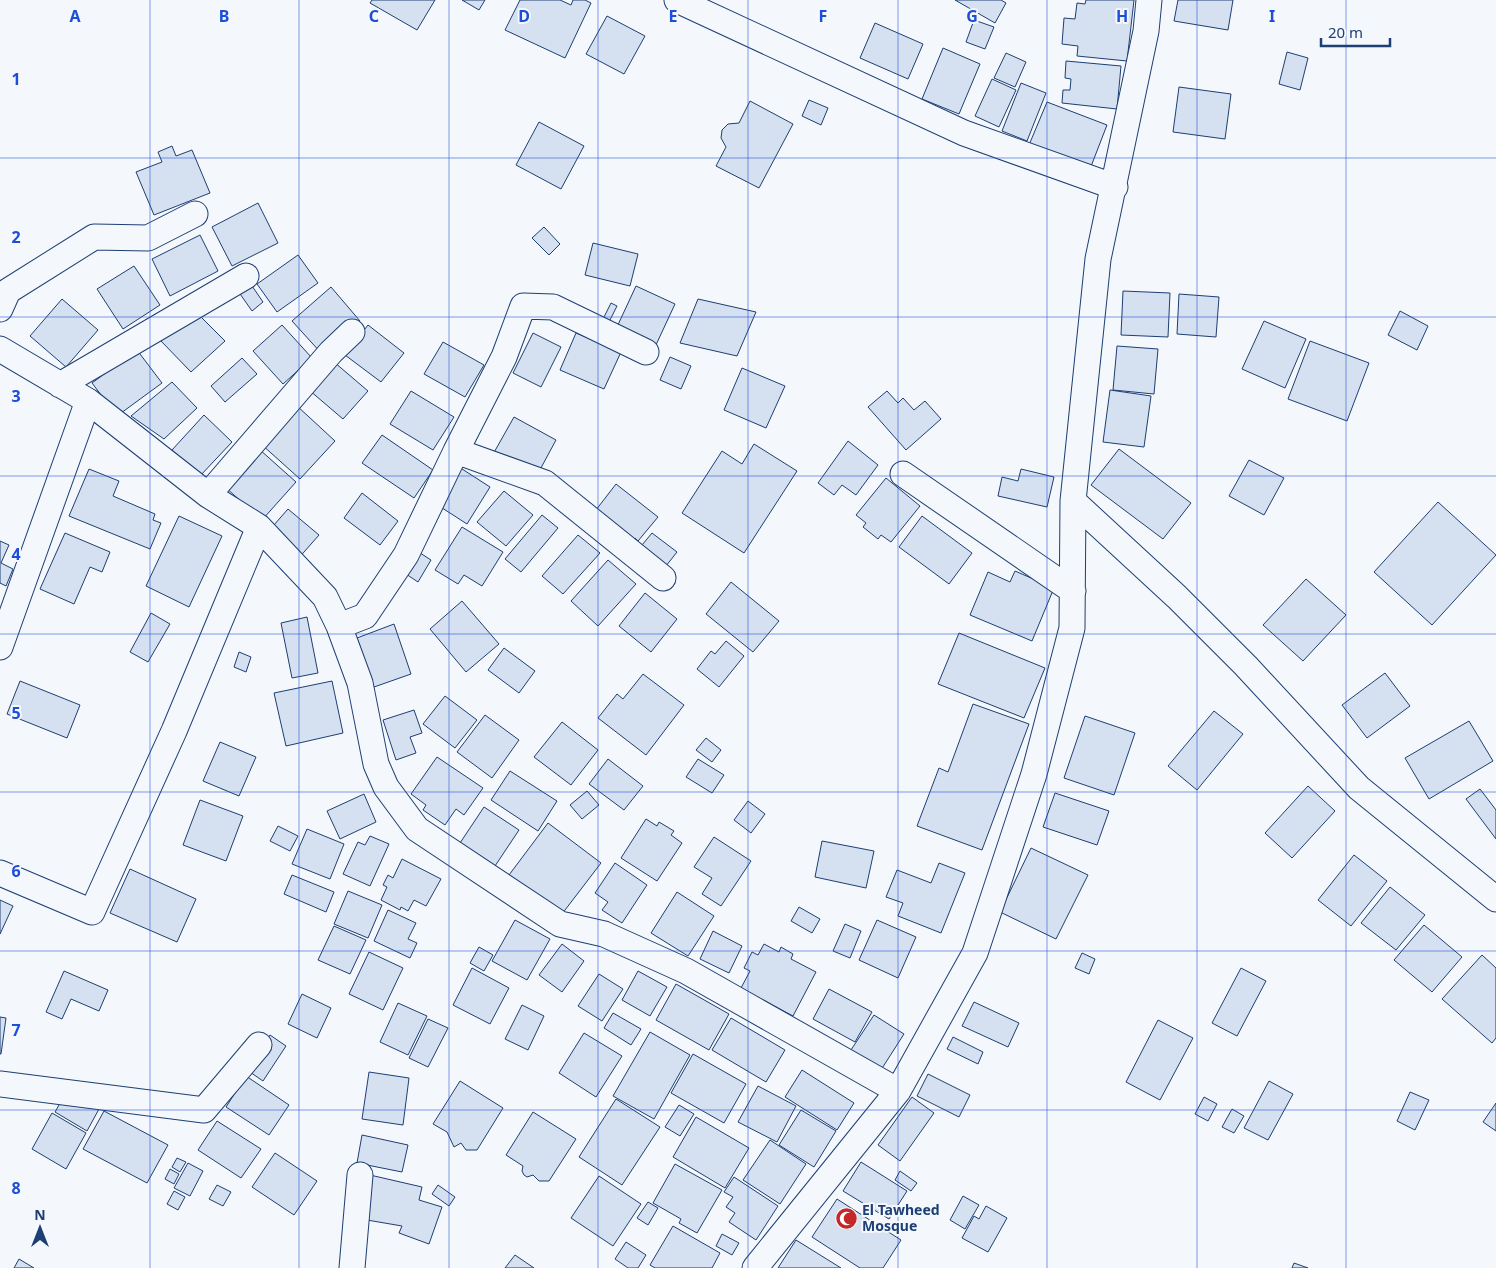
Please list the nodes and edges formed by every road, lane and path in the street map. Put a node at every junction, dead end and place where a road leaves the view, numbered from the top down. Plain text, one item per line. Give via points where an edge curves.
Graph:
1 (677, 0) edge
2 (1149, 0) edge
3 (1115, 187) junction
4 (195, 214) dead end
5 (246, 276) dead end
6 (0, 310) edge
7 (352, 332) dead end
8 (0, 349) edge
9 (646, 352) dead end
10 (60, 384) junction
11 (88, 401) junction
12 (456, 451) junction
13 (903, 474) dead end
14 (208, 495) junction
15 (1073, 501) junction
16 (259, 527) junction
17 (663, 578) dead end
18 (1073, 591) junction
19 (339, 626) junction
20 (0, 647) edge
21 (0, 873) edge
22 (1496, 899) edge
23 (259, 1046) dead end
24 (0, 1084) edge
25 (898, 1091) junction
26 (360, 1175) dead end
27 (352, 1268) edge
28 (755, 1268) edge

1 - 3 street via 964,133
2 - 3 street via 1146,31
3 - 15 street via 1098,259
4 - 6 street via 148,238 94,237 8,291
5 - 10 street
7 - 14 street
8 - 10 street
9 - 12 street via 553,306 523,306 504,356
10 - 11 street
11 - 14 street
11 - 20 street
12 - 17 street via 545,483
12 - 19 street via 406,555 370,609 365,616
13 - 18 street
14 - 16 street
15 - 18 street
15 - 22 street via 1246,666 1359,788
16 - 19 street via 325,597
16 - 21 street via 174,731 92,912
18 - 25 street via 1072,628 1034,774 975,953
19 - 25 street via 360,683 376,764 386,787 416,829 560,924 604,934 686,970
23 - 24 street via 204,1110
25 - 28 street
26 - 27 street

